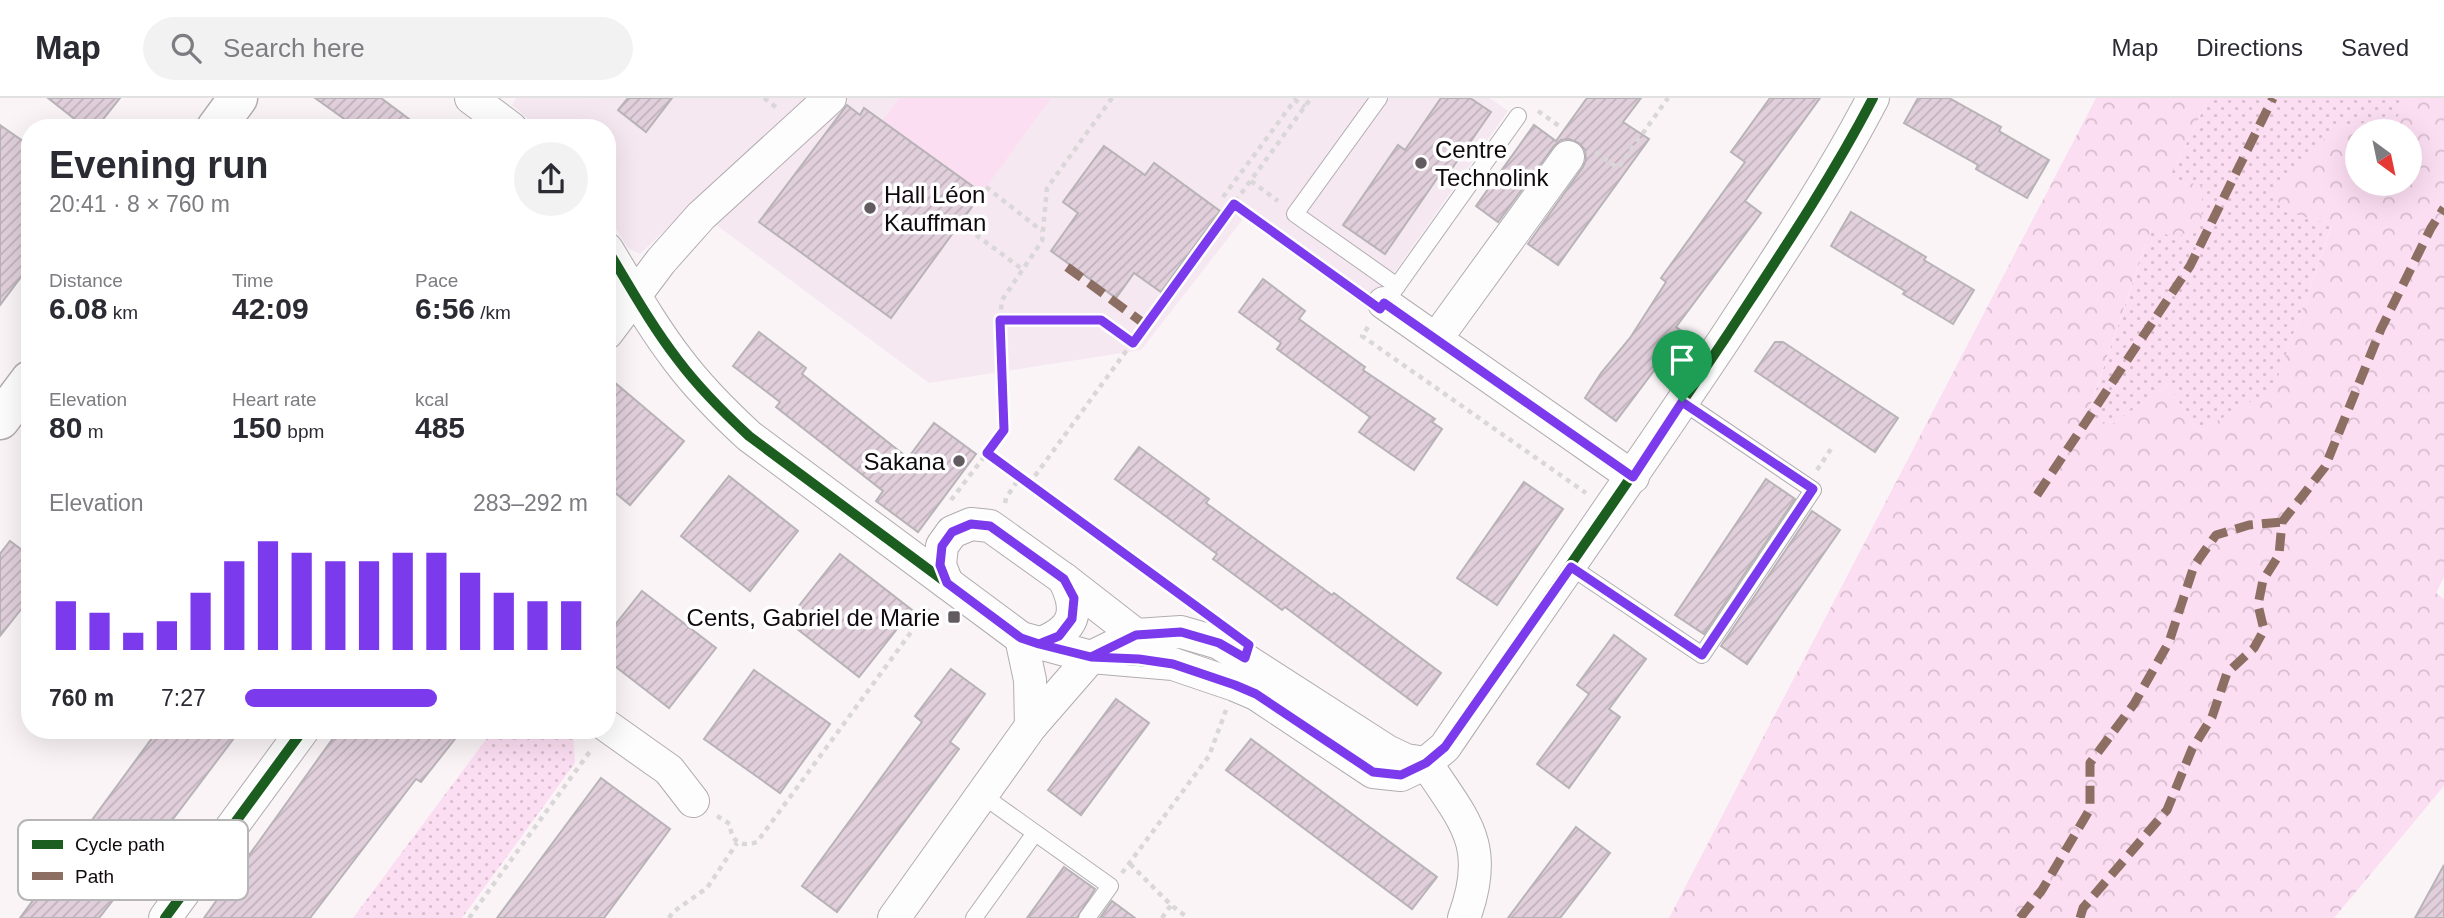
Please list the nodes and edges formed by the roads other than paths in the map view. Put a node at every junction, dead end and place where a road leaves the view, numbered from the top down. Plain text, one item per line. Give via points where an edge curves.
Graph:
1 (238, 98) edge
2 (471, 98) edge
3 (830, 98) edge
4 (1378, 98) edge
5 (1873, 98) edge
6 (1523, 110) road end
7 (223, 119) edge
8 (499, 119) edge
9 (1575, 146) road end
10 (616, 264) edge
11 (635, 295) junction
12 (1387, 299) junction
13 (616, 321) edge
14 (1436, 340) junction
15 (21, 392) edge
16 (1682, 402) junction
17 (0, 420) edge
18 (1633, 477) junction
19 (1571, 567) junction
20 (1064, 579) junction
21 (947, 583) junction
22 (1136, 635) junction
23 (1030, 641) junction
24 (1091, 657) junction
25 (1031, 726) junction
26 (296, 739) edge
27 (614, 739) edge
28 (1426, 763) junction
29 (982, 794) junction
30 (693, 801) road end
31 (237, 820) edge
32 (1035, 832) junction
33 (178, 900) edge
34 (165, 918) edge
35 (894, 918) edge
36 (974, 918) edge
37 (1087, 918) edge
38 (1464, 918) edge

1 - 7 main road
2 - 8 street
3 - 11 street via 701,216
4 - 12 lane via 1296,214
5 - 16 street via 1786,245
6 - 12 lane
9 - 14 street
10 - 11 street
11 - 13 street
11 - 21 street via 678,361 711,401 749,436
12 - 14 street
14 - 18 street
15 - 17 main road
16 - 18 street
16 - 19 lane via 1813,489 1702,655
18 - 19 street
19 - 28 street via 1445,747
20 - 21 street via 990,526 971,524 952,532 942,546 940,565
20 - 22 street
20 - 23 street via 1074,598 1072,619 1059,636
21 - 23 street
22 - 24 street
22 - 28 street via 1181,632 1219,643 1387,751
23 - 24 street
23 - 25 street
24 - 25 street
24 - 28 street via 1173,664 1235,685 1256,694 1373,772 1401,775
25 - 29 street
26 - 31 street
27 - 30 street via 669,770
28 - 38 street via 1463,818 1475,853 1475,890
29 - 32 lane
29 - 35 street
32 - 36 lane
32 - 37 lane via 1110,886
33 - 34 street

